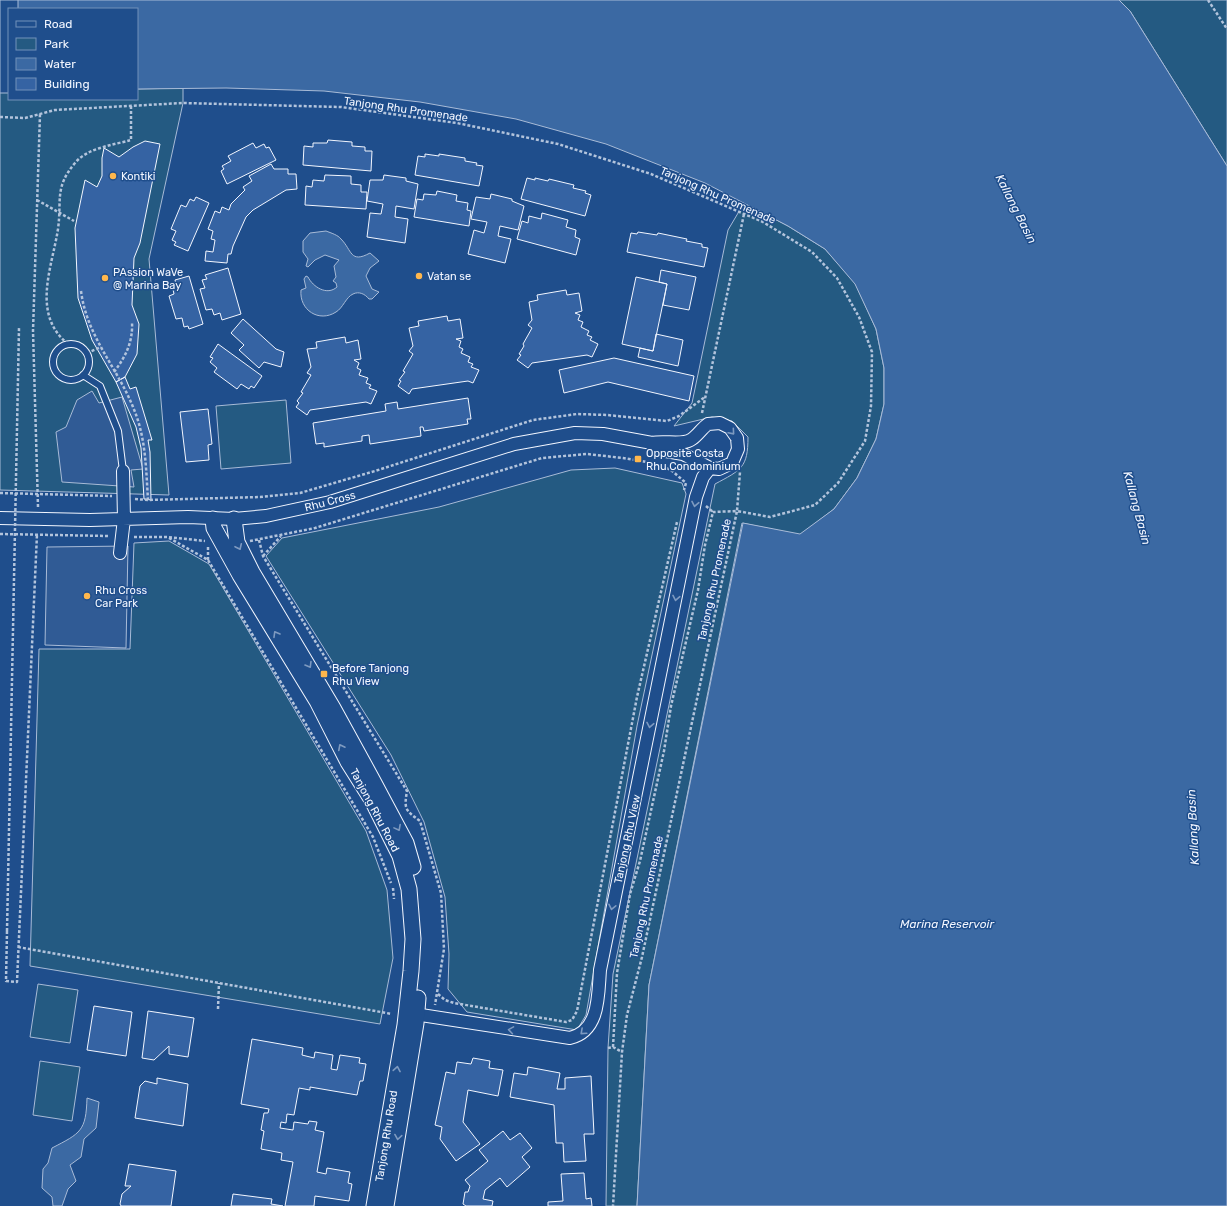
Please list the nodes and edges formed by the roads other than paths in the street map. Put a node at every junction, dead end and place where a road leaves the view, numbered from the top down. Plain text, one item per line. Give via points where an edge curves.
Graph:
1 (83, 376) junction
2 (652, 443) junction
3 (710, 468) junction
4 (123, 471) joint
5 (0, 518) edge
6 (124, 518) junction
7 (212, 518) junction
8 (234, 519) junction
9 (120, 553) dead end
10 (405, 1014) junction
11 (388, 1158) junction
12 (374, 1206) edge
13 (386, 1206) edge

1 - 1 lane via 72,381 55,373 52,360 63,345 79,346 87,353 89,364
1 - 4 lane via 100,386 118,431
2 - 3 street, Rhu Cross via 660,450 683,454
2 -> 3 street, Rhu Cross via 662,440 678,443 692,440 708,424 720,423 730,428 737,438 738,449 732,462 719,469
2 - 8 street, Rhu Cross via 603,434 575,433 548,436 514,444 330,502 266,516
3 -> 10 street, Tanjong Rhu View via 703,477 696,497 600,970 596,1011 587,1029 579,1036 570,1038
4 - 6 street
5 - 6 street, Rhu Cross
6 - 7 street, Rhu Cross
6 - 9 street
7 - 8 street, Rhu Cross
10 -> 7 street, Tanjong Rhu Road via 412,939 409,889 400,856 317,701 240,575 214,528
8 -> 10 street, Tanjong Rhu Road via 237,542 252,572 334,708 406,843 421,911 420,972
10 - 11 street, Tanjong Rhu Road via 396,1111
11 - 12 street, Tanjong Rhu Road
11 - 13 street, Tanjong Rhu Road

